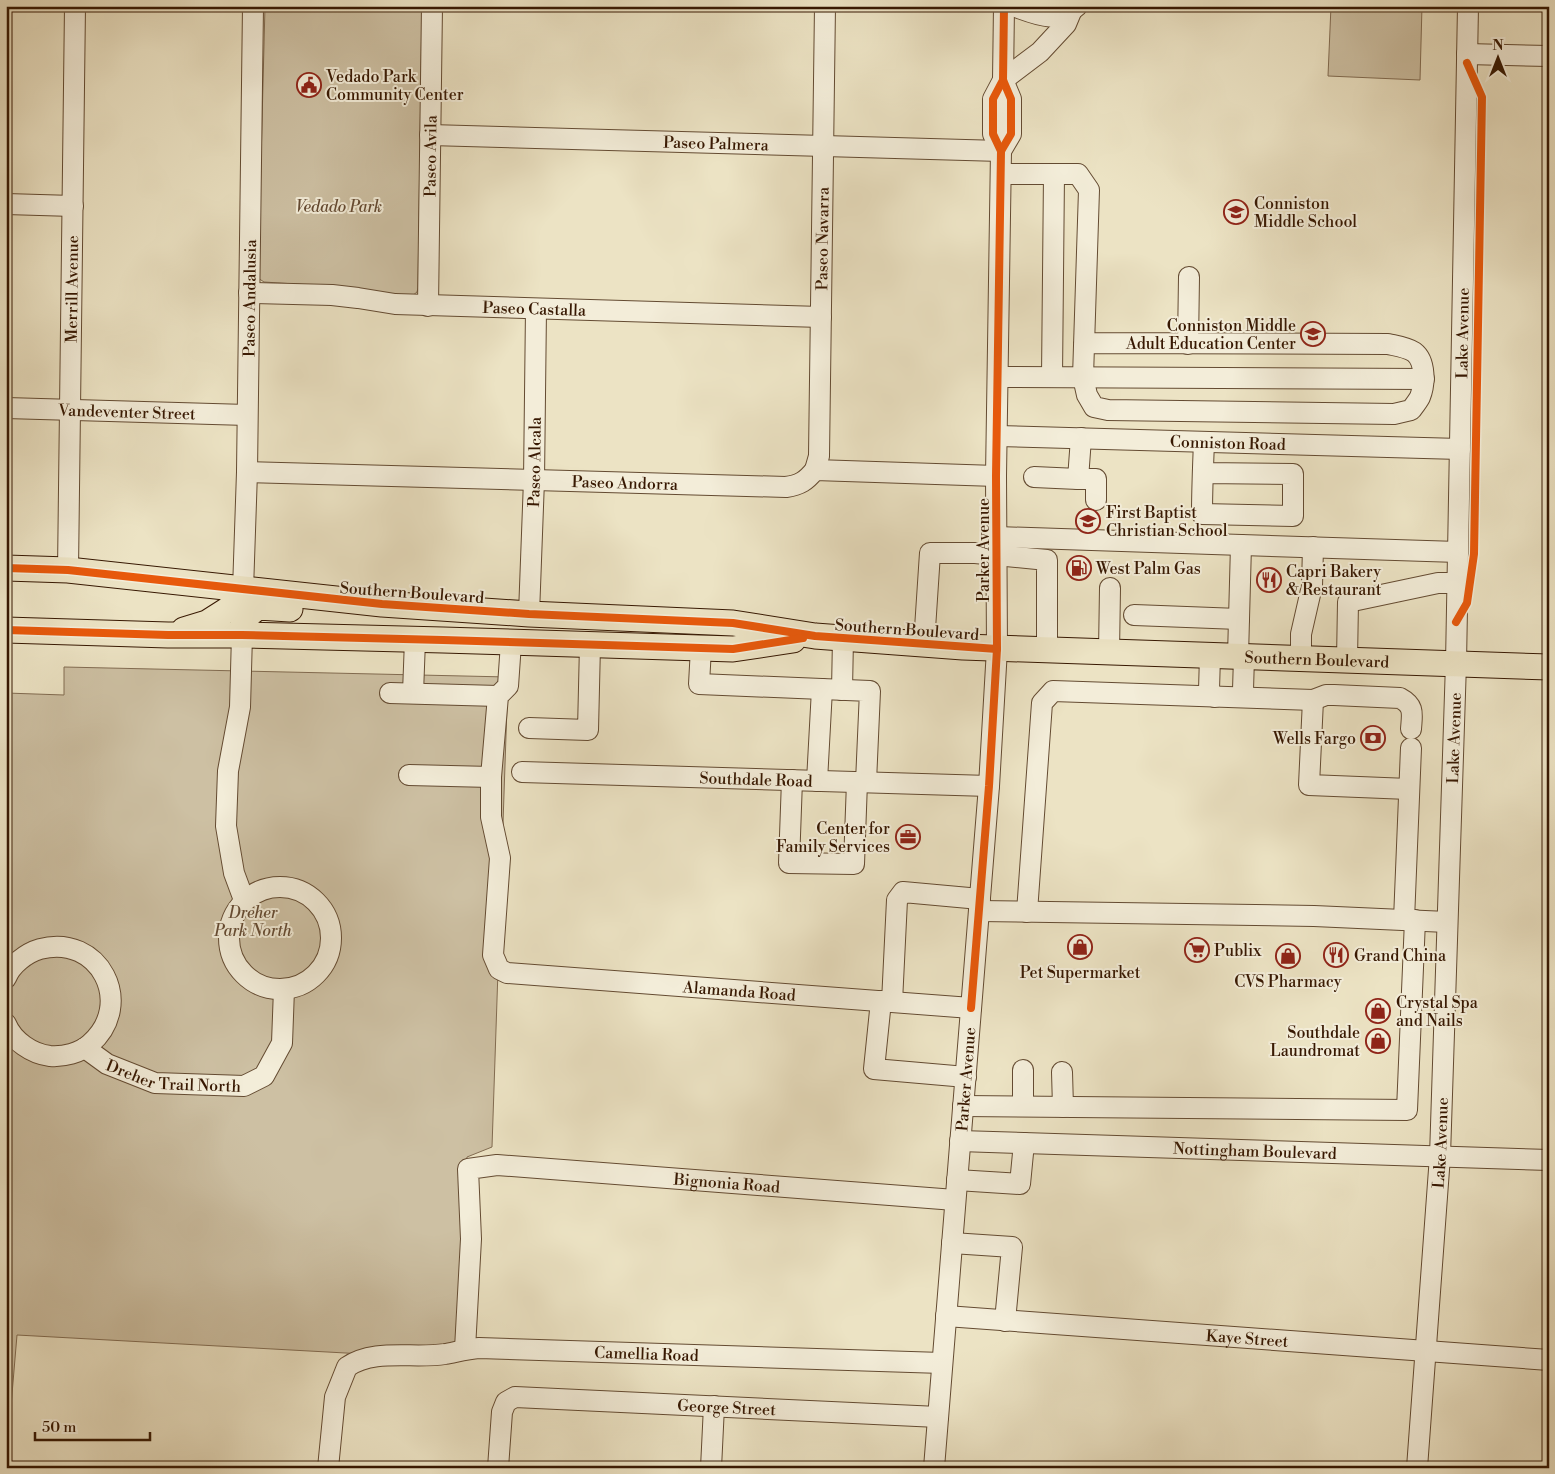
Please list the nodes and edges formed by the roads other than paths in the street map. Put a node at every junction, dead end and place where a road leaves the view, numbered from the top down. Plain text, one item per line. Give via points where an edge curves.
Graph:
1 (76, 6) edge
2 (253, 6) edge
3 (432, 6) edge
4 (825, 6) edge
5 (1004, 6) edge
6 (1013, 6) edge
7 (1468, 6) edge
8 (1074, 9) edge
9 (1467, 54) junction
10 (1549, 56) edge
11 (1003, 80) junction
12 (430, 135) junction
13 (823, 146) junction
14 (1002, 151) junction
15 (1001, 174) junction
16 (1054, 174) junction
17 (6, 204) edge
18 (73, 206) junction
19 (1190, 277) dead end
20 (249, 293) junction
21 (428, 306) junction
22 (536, 309) junction
23 (821, 317) junction
24 (1084, 343) junction
25 (1188, 344) junction
26 (998, 377) junction
27 (1052, 377) junction
28 (1083, 377) junction
29 (1424, 379) junction
30 (6, 408) edge
31 (70, 410) junction
32 (247, 414) junction
33 (997, 436) junction
34 (1081, 438) junction
35 (1204, 442) junction
36 (1460, 449) junction
37 (815, 470) junction
38 (246, 472) junction
39 (1203, 473) junction
40 (996, 476) junction
41 (1034, 477) dead end
42 (1078, 479) junction
43 (534, 480) junction
44 (1096, 500) dead end
45 (1240, 545) junction
46 (997, 546) junction
47 (1313, 547) junction
48 (1458, 552) junction
49 (6, 568) edge
50 (68, 570) junction
51 (1457, 583) junction
52 (1110, 588) dead end
53 (243, 590) junction
54 (328, 599) junction
55 (529, 614) junction
56 (1134, 615) dead end
57 (1239, 619) junction
58 (6, 630) edge
59 (168, 635) junction
60 (242, 635) junction
61 (815, 636) junction
62 (844, 638) junction
63 (415, 640) junction
64 (443, 640) junction
65 (511, 643) junction
66 (924, 644) junction
67 (590, 645) junction
68 (701, 648) junction
69 (997, 649) junction
70 (1047, 650) junction
71 (1109, 652) junction
72 (1210, 656) junction
73 (1241, 656) junction
74 (1301, 658) junction
75 (1346, 660) junction
76 (1456, 663) junction
77 (1549, 667) edge
78 (822, 689) junction
79 (842, 690) junction
80 (390, 693) dead end
81 (413, 693) junction
82 (498, 696) junction
83 (1215, 697) junction
84 (1246, 698) junction
85 (1313, 700) junction
86 (529, 728) dead end
87 (522, 772) dead end
88 (409, 776) dead end
89 (491, 777) junction
90 (792, 780) junction
91 (817, 780) junction
92 (862, 782) junction
93 (989, 786) junction
94 (1409, 789) junction
95 (244, 900) junction
96 (979, 905) junction
97 (1027, 912) junction
98 (1409, 920) junction
99 (1447, 922) junction
100 (6, 978) edge
101 (284, 989) junction
102 (886, 1002) junction
103 (971, 1008) junction
104 (9, 1035) edge
105 (85, 1048) junction
106 (1024, 1070) dead end
107 (1062, 1072) dead end
108 (966, 1077) junction
109 (963, 1106) junction
110 (1024, 1106) junction
111 (1063, 1106) junction
112 (960, 1141) junction
113 (1024, 1143) junction
114 (1440, 1156) junction
115 (1549, 1160) edge
116 (957, 1180) junction
117 (956, 1200) junction
118 (952, 1243) junction
119 (946, 1316) junction
120 (1005, 1321) junction
121 (465, 1349) junction
122 (1426, 1352) junction
123 (1549, 1360) edge
124 (942, 1363) junction
125 (714, 1406) junction
126 (938, 1418) junction
127 (328, 1468) edge
128 (498, 1468) edge
129 (711, 1468) edge
130 (934, 1468) edge
131 (1417, 1468) edge

1 - 18 street, Merrill Avenue
2 - 20 street, Paseo Andalusia
3 - 12 street, Paseo Avila
4 - 13 street, Paseo Navarra
5 - 11 street, Parker Avenue
6 - 8 street via 1048,17 1060,17
7 - 9 street, Lake Avenue
8 - 11 street via 1066,24 1040,52
9 - 10 street
9 - 36 street, Lake Avenue
11 - 14 street, Parker Avenue via 1011,99 1011,134
12 - 13 street, Paseo Palmera
12 - 21 street, Paseo Avila
13 - 14 street, Paseo Palmera
13 - 23 street, Paseo Navarra
14 - 15 street, Parker Avenue
15 - 16 street
15 - 26 street, Parker Avenue
16 - 24 street via 1078,174 1089,190
16 - 27 street
17 - 18 street
18 - 31 street, Merrill Avenue
19 - 25 street
20 - 21 street, Paseo Castalla via 332,295
20 - 32 street, Paseo Andalusia
21 - 22 street, Paseo Castalla
22 - 23 street, Paseo Castalla
22 - 43 street, Paseo Alcala
23 - 37 street, Paseo Navarra via 819,456
24 - 25 street
24 - 28 street
25 - 29 street via 1388,344 1416,354
26 - 27 street
26 - 33 street, Parker Avenue
27 - 28 street
28 - 29 street
28 - 29 street via 1094,407 1108,410 1394,414 1411,410 1420,398
30 - 31 street, Vandeventer Street
31 - 32 street, Vandeventer Street
31 - 50 street, Merrill Avenue
32 - 38 street, Paseo Andalusia
33 - 34 street, Conniston Road
33 - 40 street, Parker Avenue
34 - 35 street, Conniston Road
34 - 42 street
35 - 36 street, Conniston Road
35 - 39 street
36 - 48 street, Lake Avenue
37 - 40 street
37 - 43 street, Paseo Andorra via 806,481 786,487
38 - 43 street, Paseo Andorra
38 - 53 street, Paseo Andalusia
39 - 39 street via 1202,514 1293,516 1293,474
40 - 46 street, Parker Avenue
41 - 42 street
42 - 44 street via 1096,479
43 - 55 street, Paseo Alcala
45 - 46 street
45 - 47 street
45 - 57 street
46 - 66 street via 930,553
46 - 69 street, Parker Avenue
46 - 70 street via 1047,560
47 - 48 street
47 - 74 street via 1312,586 1301,634
48 - 51 street, Lake Avenue
49 - 50 main road, Southern Boulevard
50 - 53 main road, Southern Boulevard
51 - 75 street via 1438,582 1348,602
51 - 76 street, Lake Avenue
52 - 71 street
53 - 54 main road, Southern Boulevard
53 - 59 main road via 229,609 207,623
54 - 55 main road, Southern Boulevard
54 - 60 main road via 305,610 258,607 246,616
55 - 61 main road, Southern Boulevard via 733,623
55 - 64 main road
56 - 57 street
57 - 73 street
58 - 59 main road, Southern Boulevard
59 - 60 main road, Southern Boulevard
60 - 63 main road, Southern Boulevard
60 - 95 street via 240,707 228,771 226,826 234,873
61 - 62 main road, Southern Boulevard
61 - 68 main road, Southern Boulevard via 733,649
62 - 66 main road, Southern Boulevard
62 - 79 street
63 - 64 main road, Southern Boulevard
63 - 81 street
64 - 65 main road, Southern Boulevard
65 - 67 main road, Southern Boulevard
65 - 82 street via 508,686
66 - 69 main road, Southern Boulevard
67 - 68 main road, Southern Boulevard
67 - 86 street via 588,730
68 - 78 street via 699,684
69 - 70 main road, Southern Boulevard
69 - 93 street, Parker Avenue
70 - 71 main road, Southern Boulevard
71 - 72 main road, Southern Boulevard
72 - 73 main road, Southern Boulevard
72 - 83 street via 1209,690
73 - 74 main road, Southern Boulevard
73 - 84 street
74 - 75 main road, Southern Boulevard
75 - 76 main road, Southern Boulevard
76 - 77 main road, Southern Boulevard
76 - 99 street, Lake Avenue
78 - 79 street
78 - 91 street
79 - 92 street via 870,691
80 - 81 street
81 - 82 street
82 - 89 street
83 - 84 street
83 - 97 street via 1053,691 1042,702
84 - 85 street
85 - 94 street via 1310,785
85 - 94 street via 1334,695 1400,698 1408,702 1412,709
87 - 90 street, Southdale Road
88 - 89 street
89 - 102 street, Alamanda Road via 491,817 500,858 493,955 499,969 507,973
90 - 91 street, Southdale Road
90 - 92 street via 788,863 854,864
91 - 92 street, Southdale Road
92 - 93 street, Southdale Road
93 - 96 street, Parker Avenue
94 - 98 street
95 - 101 street via 229,927 232,959 253,982 268,988
95 - 101 street via 259,891 276,887 294,888 320,906 328,920 330,951 323,965 313,977
96 - 97 street
96 - 102 street via 903,892 897,900
96 - 103 street, Parker Avenue
97 - 98 street
98 - 99 street
98 - 111 street via 1406,1110
99 - 114 street, Lake Avenue
100 - 105 street, Dreher Trail North via 18,961 33,951 51,946 70,948 86,955 100,968 109,984 111,1002 108,1020 99,1036
101 - 105 street, Dreher Trail North via 282,1043 264,1076 244,1086 155,1083 107,1064
102 - 103 street, Alamanda Road
102 - 108 street via 874,1069
103 - 108 street, Parker Avenue
104 - 105 street, Dreher Trail North via 32,1051 50,1056 68,1055
106 - 110 street
107 - 111 street
108 - 109 street, Parker Avenue
109 - 110 street
109 - 112 street, Parker Avenue
110 - 111 street
112 - 113 street, Nottingham Boulevard
112 - 116 street, Parker Avenue
113 - 114 street, Nottingham Boulevard
113 - 116 street via 1020,1184
114 - 115 street, Nottingham Boulevard
114 - 122 street, Lake Avenue
116 - 117 street, Parker Avenue
117 - 118 street, Parker Avenue
117 - 121 street, Bignonia Road via 497,1165 468,1169 471,1239
118 - 119 street, Parker Avenue
118 - 120 street via 1012,1247
119 - 120 street, Kaye Street
119 - 124 street, Parker Avenue
120 - 122 street, Kaye Street
121 - 124 street, Camellia Road
121 - 127 street, Camellia Road via 444,1354 364,1358 347,1367 335,1397
122 - 123 street, Kaye Street
122 - 131 street, Lake Avenue
124 - 126 street, Parker Avenue
125 - 126 street, George Street
125 - 128 street, George Street via 515,1397 506,1402 502,1412
125 - 129 street
126 - 130 street, Parker Avenue

